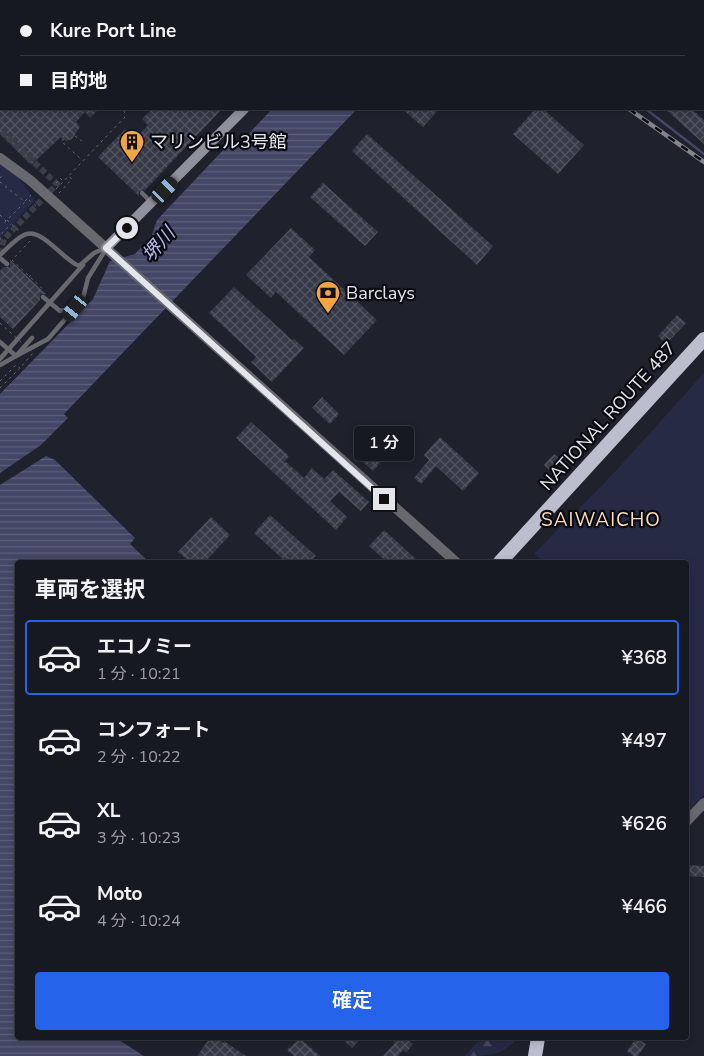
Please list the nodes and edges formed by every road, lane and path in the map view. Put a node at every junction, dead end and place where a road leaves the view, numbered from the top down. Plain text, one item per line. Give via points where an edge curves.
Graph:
1 (124, 110) edge
2 (240, 110) edge
3 (75, 136) dead end
4 (64, 139) dead end
5 (82, 141) dead end
6 (0, 158) edge
7 (82, 161) junction
8 (5, 172) dead end
9 (68, 176) junction
10 (0, 178) edge
11 (63, 181) junction
12 (0, 182) edge
13 (56, 183) dead end
14 (55, 190) dead end
15 (142, 193) dead end
16 (33, 194) dead end
17 (58, 194) dead end
18 (28, 199) junction
19 (25, 202) junction
20 (152, 203) junction
21 (36, 206) dead end
22 (0, 215) edge
23 (7, 220) junction
24 (4, 223) dead end
25 (12, 224) junction
26 (20, 231) dead end
27 (28, 239) dead end
28 (0, 240) edge
29 (106, 248) junction
30 (0, 257) edge
31 (7, 264) dead end
32 (83, 265) junction
33 (34, 273) dead end
34 (29, 277) junction
35 (48, 294) dead end
36 (43, 298) dead end
37 (50, 304) junction
38 (75, 308) junction
39 (60, 311) junction
40 (55, 313) dead end
41 (0, 323) edge
42 (32, 338) dead end
43 (704, 339) edge
44 (0, 342) edge
45 (9, 349) junction
46 (16, 356) junction
47 (0, 359) edge
48 (0, 365) edge
49 (19, 368) junction
50 (0, 381) edge
51 (0, 388) edge
52 (454, 560) edge
53 (502, 560) edge
54 (704, 803) edge
55 (689, 819) edge
56 (538, 1040) edge
57 (534, 1056) edge

1 - 7 path via 125,116
2 - 20 main road
3 - 5 path
4 - 7 path via 61,141
6 - 29 street via 30,180
7 - 9 path
8 - 10 path
9 - 11 path
9 - 17 path via 72,180
11 - 13 path via 60,178
11 - 14 path
12 - 19 path
15 - 20 lane
16 - 18 path
18 - 19 path
18 - 21 path
19 - 23 path
20 - 29 main road
22 - 23 path
23 - 24 path
23 - 25 path
25 - 26 path
25 - 28 path via 2,233
27 - 34 path via 30,241 12,260
29 - 32 lane via 94,253
29 - 38 lane via 88,278 83,298
29 - 52 street
30 - 31 lane
30 - 32 lane via 23,235 35,233 74,264
32 - 37 lane
33 - 34 path
34 - 35 path
36 - 37 lane
37 - 39 lane
37 - 45 lane
38 - 39 lane
38 - 46 lane via 48,339
39 - 40 lane
41 - 49 path, bridge via 33,353
42 - 46 lane
43 - 53 highway, NATIONAL ROUTE 487
44 - 45 lane
45 - 46 lane
45 - 47 lane
46 - 48 lane
49 - 50 path, bridge via 16,365
49 - 51 path
54 - 55 street
56 - 57 highway

